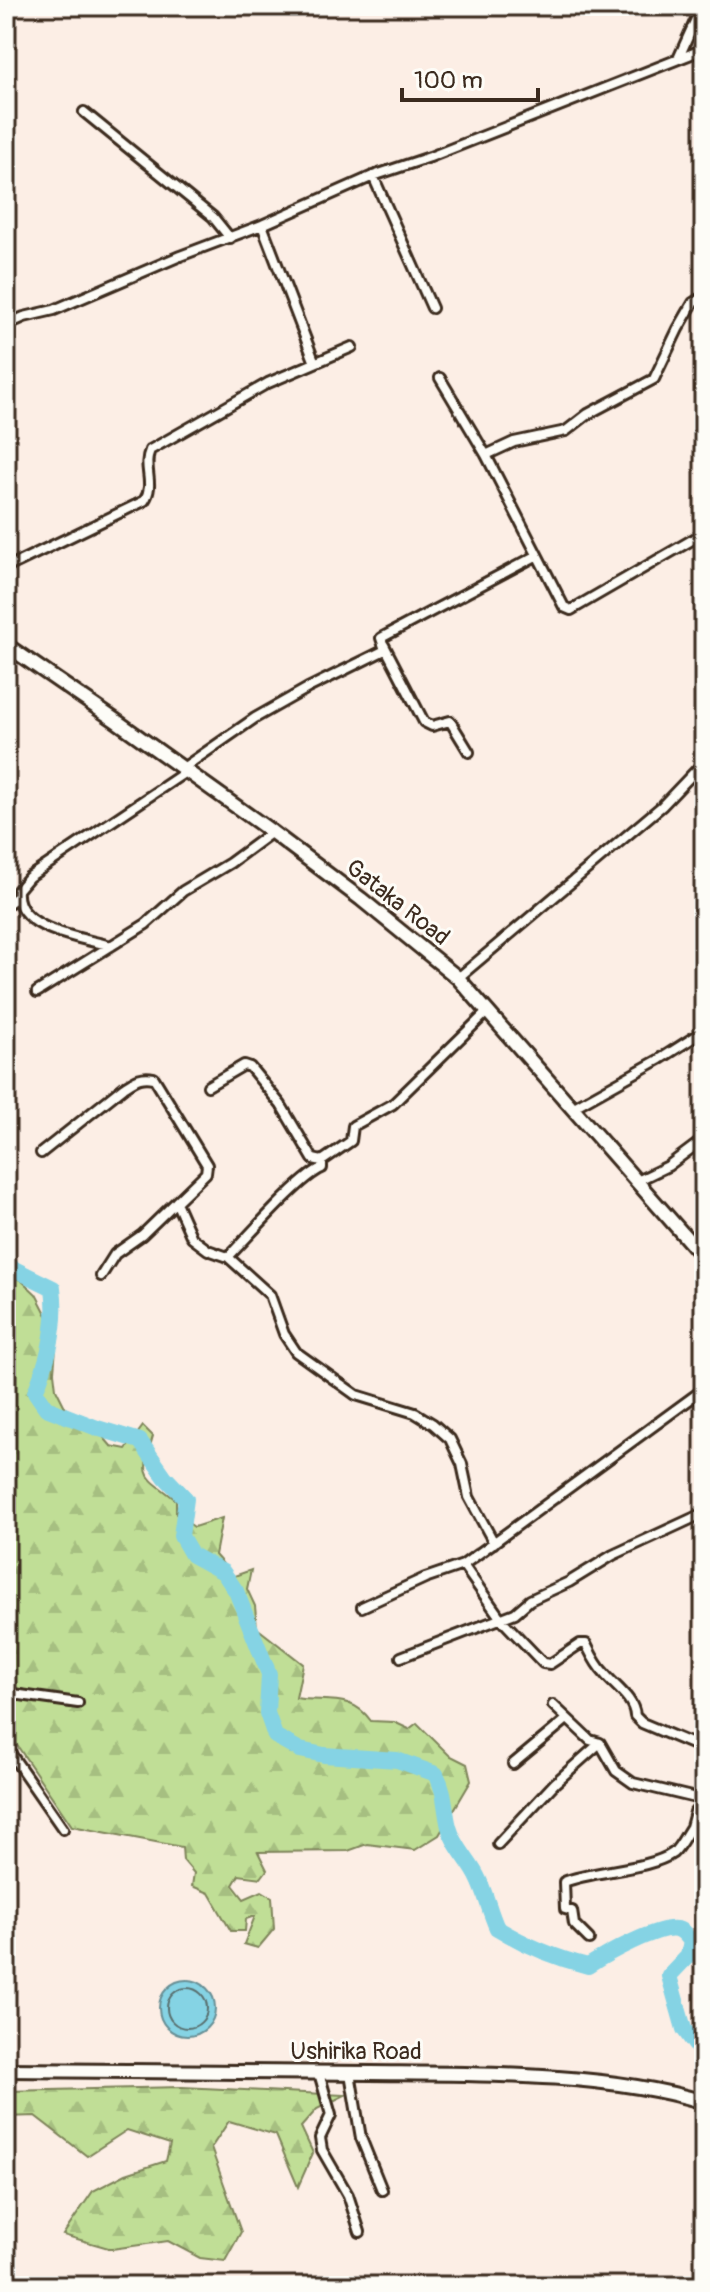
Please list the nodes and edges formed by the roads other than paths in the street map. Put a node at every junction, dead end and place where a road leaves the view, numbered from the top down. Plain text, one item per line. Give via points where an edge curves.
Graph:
1 (702, 6) edge
2 (704, 49) edge
3 (677, 60) junction
4 (84, 112) dead end
5 (373, 176) junction
6 (262, 225) junction
7 (230, 238) junction
8 (704, 296) edge
9 (432, 308) dead end
10 (6, 325) edge
11 (352, 347) dead end
12 (315, 363) junction
13 (440, 378) dead end
14 (486, 455) junction
15 (704, 533) edge
16 (536, 556) junction
17 (6, 568) edge
18 (381, 638) junction
19 (6, 645) edge
20 (469, 752) dead end
21 (704, 762) edge
22 (185, 769) junction
23 (272, 832) junction
24 (17, 897) junction
25 (6, 905) edge
26 (111, 946) junction
27 (458, 978) junction
28 (37, 992) dead end
29 (488, 1011) junction
30 (704, 1031) edge
31 (208, 1086) dead end
32 (574, 1107) junction
33 (704, 1139) edge
34 (41, 1153) dead end
35 (322, 1161) junction
36 (635, 1182) junction
37 (176, 1202) junction
38 (228, 1257) junction
39 (704, 1258) edge
40 (101, 1276) dead end
41 (704, 1389) edge
42 (704, 1513) edge
43 (494, 1543) junction
44 (463, 1565) junction
45 (362, 1607) dead end
46 (501, 1619) junction
47 (401, 1657) dead end
48 (6, 1693) edge
49 (78, 1703) dead end
50 (553, 1705) dead end
51 (567, 1719) junction
52 (600, 1743) junction
53 (6, 1747) edge
54 (704, 1749) edge
55 (513, 1764) dead end
56 (704, 1801) edge
57 (691, 1827) junction
58 (63, 1829) dead end
59 (704, 1838) edge
60 (498, 1844) dead end
61 (589, 1939) dead end
62 (6, 2070) edge
63 (319, 2073) junction
64 (350, 2073) junction
65 (704, 2102) edge
66 (382, 2190) dead end
67 (360, 2232) dead end

1 - 3 street
2 - 3 street
3 - 5 street
4 - 7 street via 213,217
5 - 6 street
5 - 9 street
6 - 7 street
6 - 12 street
7 - 10 street
8 - 14 street via 693,303 654,379 566,431 514,442
11 - 12 street
12 - 17 street via 268,383 150,450 146,463 151,484 144,501
13 - 14 street
14 - 16 street
15 - 16 street via 571,610 564,607
16 - 18 street
18 - 20 street via 424,722 453,723
18 - 22 street via 385,650 255,718
19 - 22 street, Gataka Road
21 - 27 street via 662,806
22 - 23 street, Gataka Road
22 - 24 street via 23,882
23 - 26 street
23 - 27 street, Gataka Road
24 - 25 street
24 - 26 street via 38,924
26 - 28 street
27 - 29 street, Gataka Road
29 - 32 street, Gataka Road
29 - 35 street via 393,1104 353,1126 351,1141
30 - 32 street
31 - 35 street via 244,1065 250,1067 281,1105 313,1159
32 - 36 street, Gataka Road
33 - 36 street
34 - 37 street via 124,1087 145,1076 154,1078 207,1165 206,1173
35 - 38 street via 322,1168
36 - 39 street, Gataka Road
37 - 38 street via 192,1238
37 - 40 street via 115,1254
38 - 43 street via 270,1295 296,1352 356,1395 415,1413 450,1439 469,1497
41 - 43 street
42 - 46 street via 613,1555
43 - 44 street
44 - 45 street
44 - 46 street
46 - 47 street
46 - 54 street via 547,1664 586,1644 642,1723
48 - 49 street
50 - 51 street
51 - 52 street
51 - 55 street
52 - 56 street via 616,1771 633,1783
52 - 60 street
53 - 58 street
56 - 57 street
57 - 59 street
57 - 61 street via 672,1854 564,1882 565,1909 572,1911 574,1924
62 - 63 street, Ushirika Road
63 - 64 street, Ushirika Road
63 - 67 street via 331,2115 320,2138 322,2150 348,2195
64 - 65 street, Ushirika Road via 570,2080
64 - 66 street via 361,2138

